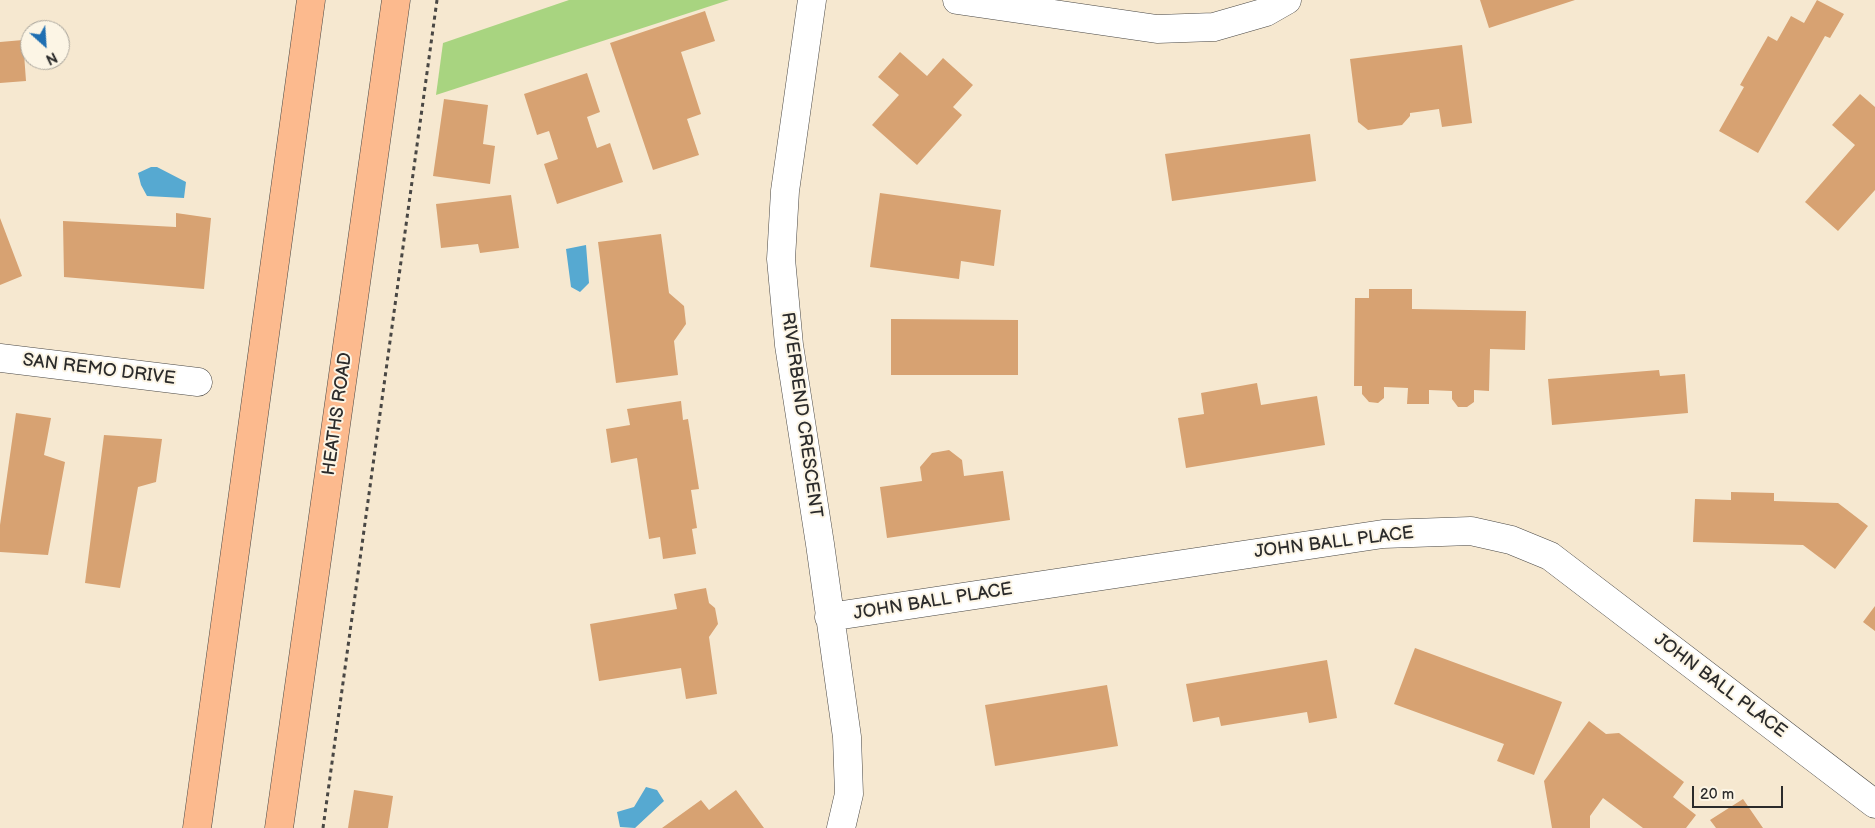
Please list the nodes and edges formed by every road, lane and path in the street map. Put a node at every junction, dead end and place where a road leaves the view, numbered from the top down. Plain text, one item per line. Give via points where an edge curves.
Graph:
1 (310, 0) edge
2 (396, 0) edge
3 (437, 0) edge
4 (812, 0) edge
5 (957, 0) edge
6 (1287, 0) edge
7 (0, 358) edge
8 (198, 382) dead end
9 (830, 617) junction
10 (1875, 804) edge
11 (197, 828) edge
12 (279, 828) edge
13 (323, 828) edge
14 (841, 828) edge

1 - 11 main road
2 - 12 main road, HEATHS ROAD
3 - 13 path
4 - 9 street, RIVERBEND CRESCENT via 785,191 781,259 788,345
5 - 6 street via 1157,29 1214,27 1266,12
7 - 8 street, SAN REMO DRIVE
9 - 10 street, JOHN BALL PLACE via 1383,534 1471,531 1512,540 1550,556
9 - 14 street, RIVERBEND CRESCENT via 849,755 849,794

